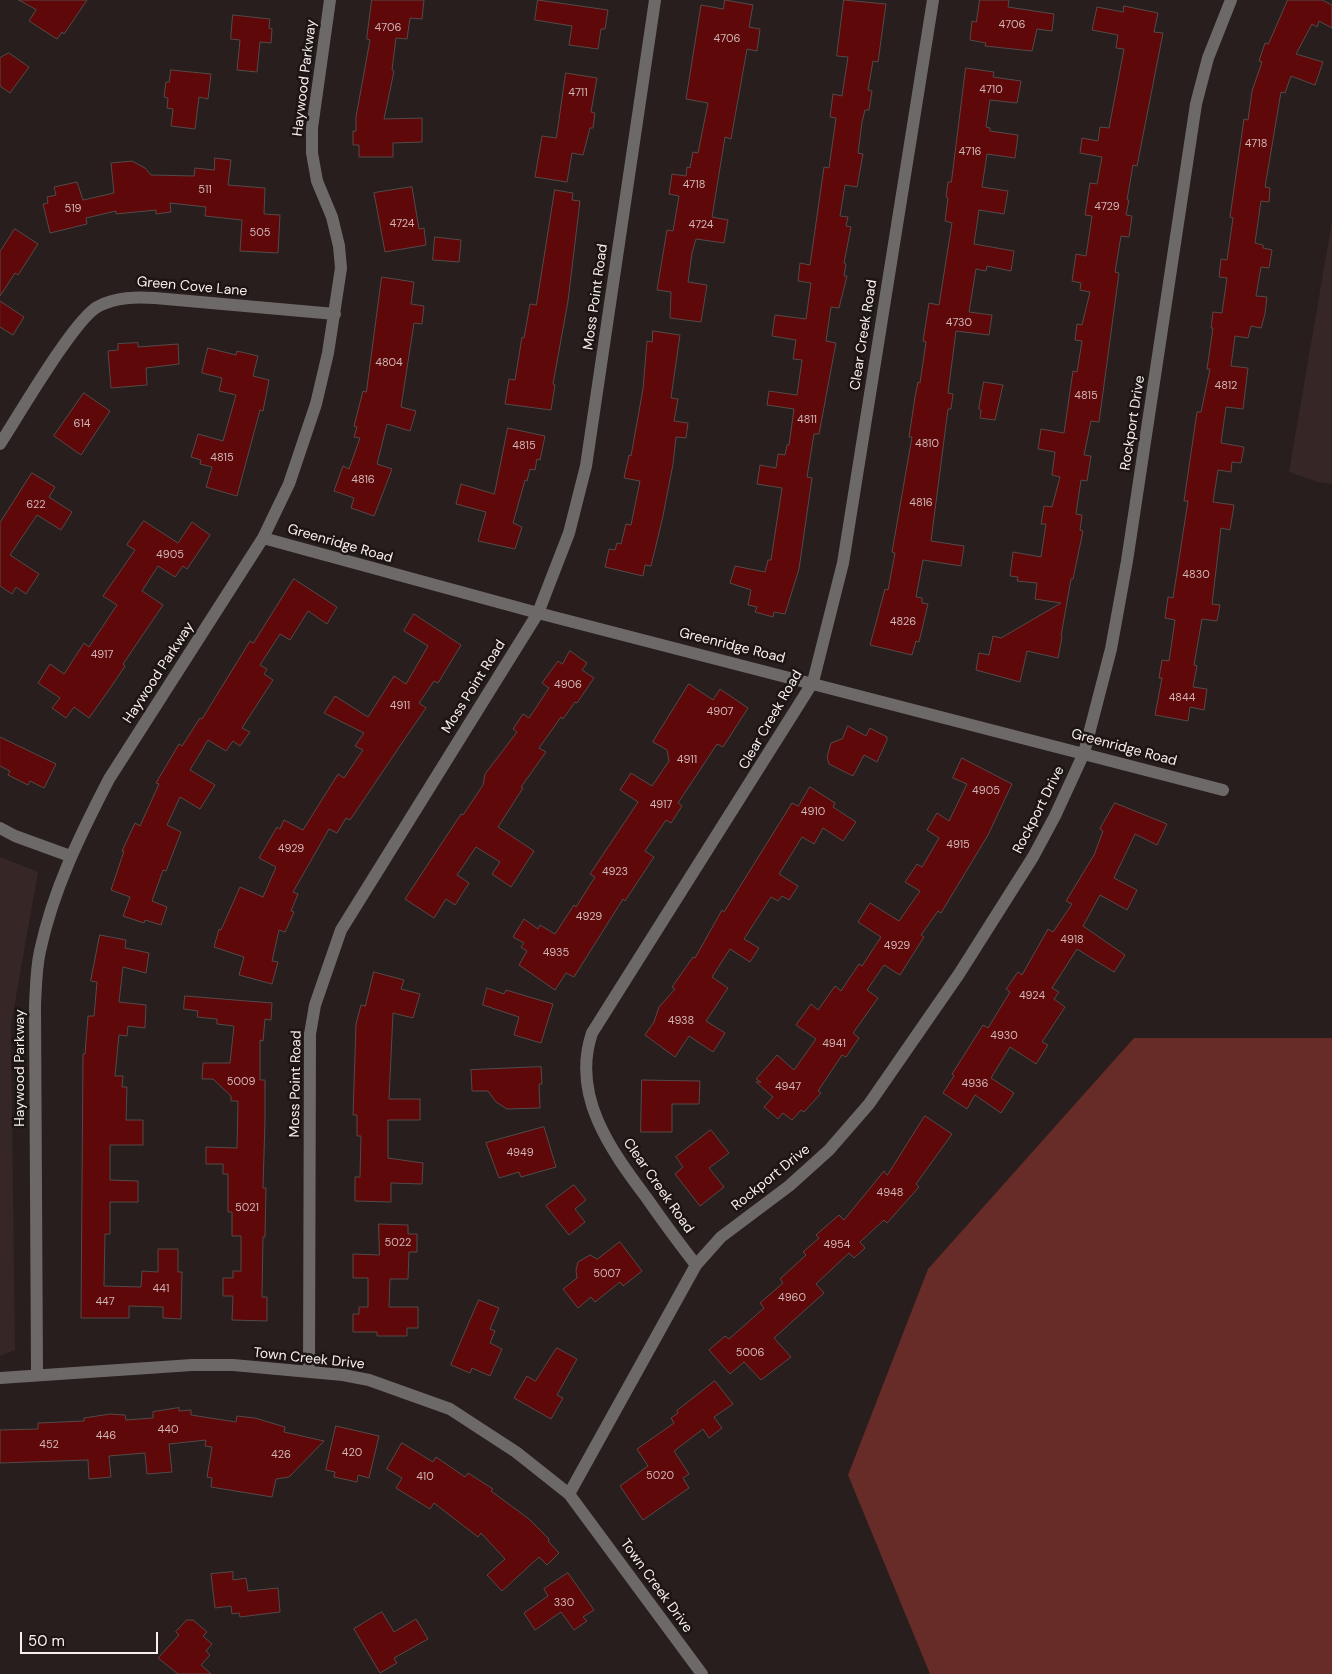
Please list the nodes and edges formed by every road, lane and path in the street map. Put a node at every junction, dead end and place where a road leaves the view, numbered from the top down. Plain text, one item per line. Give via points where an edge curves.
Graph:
1 (330, 0) edge
2 (655, 0) edge
3 (932, 0) edge
4 (1231, 0) edge
5 (334, 314) junction
6 (0, 444) edge
7 (263, 538) junction
8 (538, 613) junction
9 (813, 682) junction
10 (1084, 753) junction
11 (1223, 790) dead end
12 (0, 828) edge
13 (70, 856) junction
14 (696, 1265) junction
15 (309, 1372) junction
16 (37, 1374) junction
17 (0, 1378) edge
18 (569, 1494) junction
19 (702, 1674) edge

1 - 5 street, Haywood Parkway via 312,128 312,153 339,246 341,268
2 - 8 street, Moss Point Road via 586,466 569,533
3 - 9 street, Clear Creek Road via 843,563
4 - 10 street, Rockport Drive via 1208,58 1196,104 1127,561 1111,649
5 - 6 street, Green Cove Lane via 126,297 97,307 76,327
5 - 7 street, Haywood Parkway via 316,404 289,484
7 - 8 street, Greenridge Road
7 - 13 street, Haywood Parkway via 108,779
8 - 9 street, Greenridge Road
8 - 15 street, Moss Point Road via 342,930 315,1006 310,1034
9 - 10 street, Greenridge Road
9 - 14 street, Clear Creek Road via 592,1033 587,1048 586,1082 598,1123 616,1157
10 - 11 street, Greenridge Road
10 - 14 street, Rockport Drive via 1033,857 959,974 868,1104 829,1150 789,1186 722,1237
12 - 13 street
13 - 16 street, Haywood Parkway via 50,909 39,953 34,1005
14 - 18 street, Rockport Drive
15 - 16 street, Town Creek Drive via 192,1365
15 - 18 street, Town Creek Drive via 369,1380 450,1409 516,1452
16 - 17 street, Town Creek Drive
18 - 19 street, Town Creek Drive

